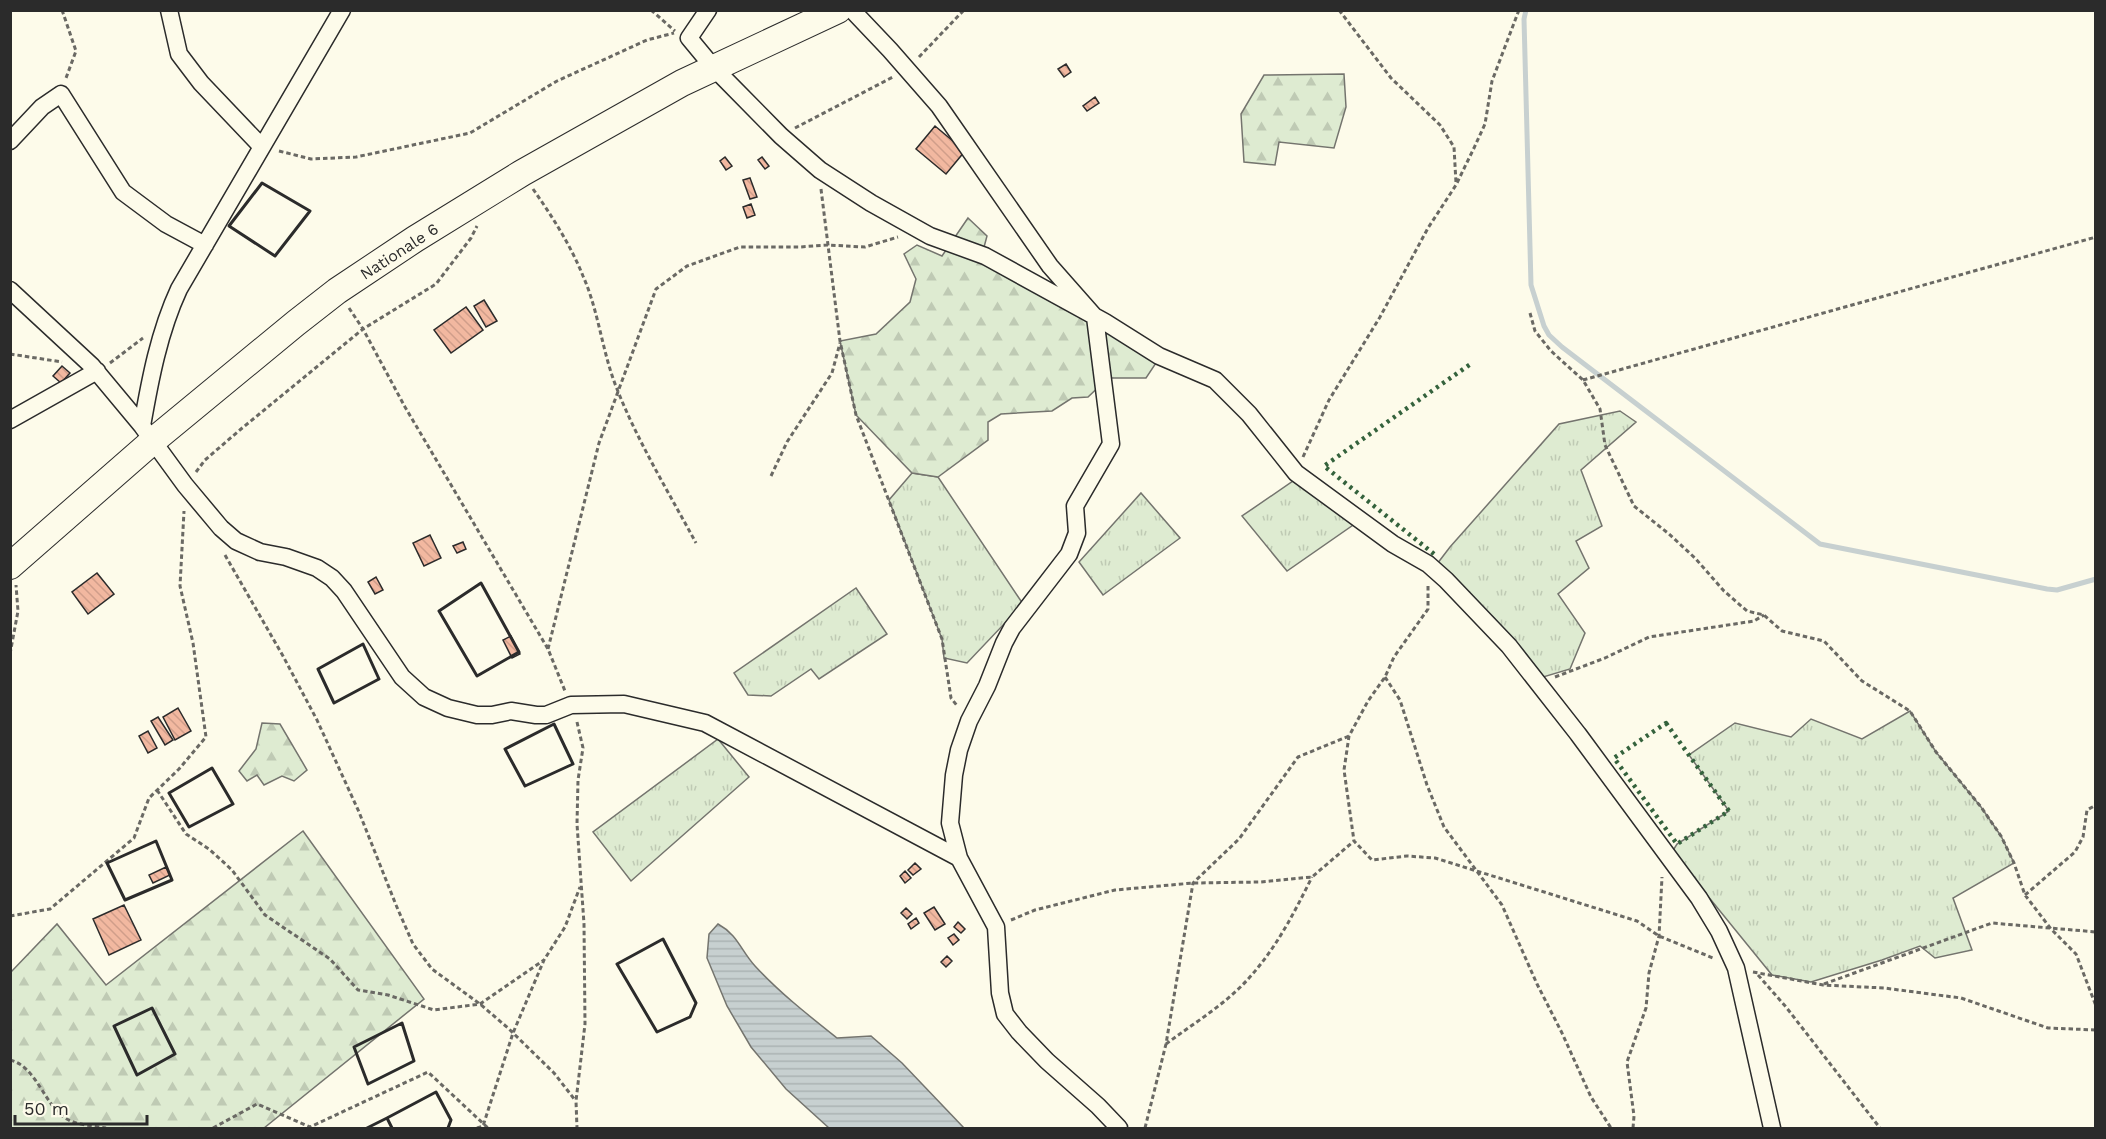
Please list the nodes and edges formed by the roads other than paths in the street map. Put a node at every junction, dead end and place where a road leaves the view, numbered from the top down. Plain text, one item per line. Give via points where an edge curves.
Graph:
1 (169, 10) edge
2 (342, 10) edge
3 (708, 10) edge
4 (838, 10) edge
5 (852, 10) edge
6 (713, 67) junction
7 (10, 141) edge
8 (261, 146) junction
9 (205, 244) junction
10 (10, 290) edge
11 (1095, 317) junction
12 (97, 371) junction
13 (10, 420) edge
14 (148, 433) junction
15 (12, 565) edge
16 (959, 858) junction
17 (1119, 1128) edge
18 (1772, 1128) edge

1 - 8 street via 179,54
2 - 8 street
3 - 6 street via 683,35
4 - 6 main road, Nationale 6
5 - 11 street via 939,106 1050,266
6 - 11 street via 780,136 820,170 930,236 985,256
6 - 14 main road, Nationale 6 via 522,173 415,239 337,291
7 - 9 street via 42,107 61,94 123,192 153,215
8 - 9 street
9 - 14 street via 178,289 167,321 148,393
10 - 12 street
11 - 16 street via 1111,444 1075,506 1077,533 1069,554 1012,628 969,721 959,750 951,800 950,823
11 - 18 street via 1159,356 1215,380 1250,414 1296,473 1393,544 1428,564 1482,616 1538,683 1699,897 1742,966
12 - 13 street
12 - 14 street
14 - 15 main road, Nationale 6
14 - 16 street via 185,485 236,541 316,568 332,578 402,677 423,697 477,715 511,711 546,715 571,705 624,704 705,723
16 - 17 street via 996,927 1005,1014 1047,1061

